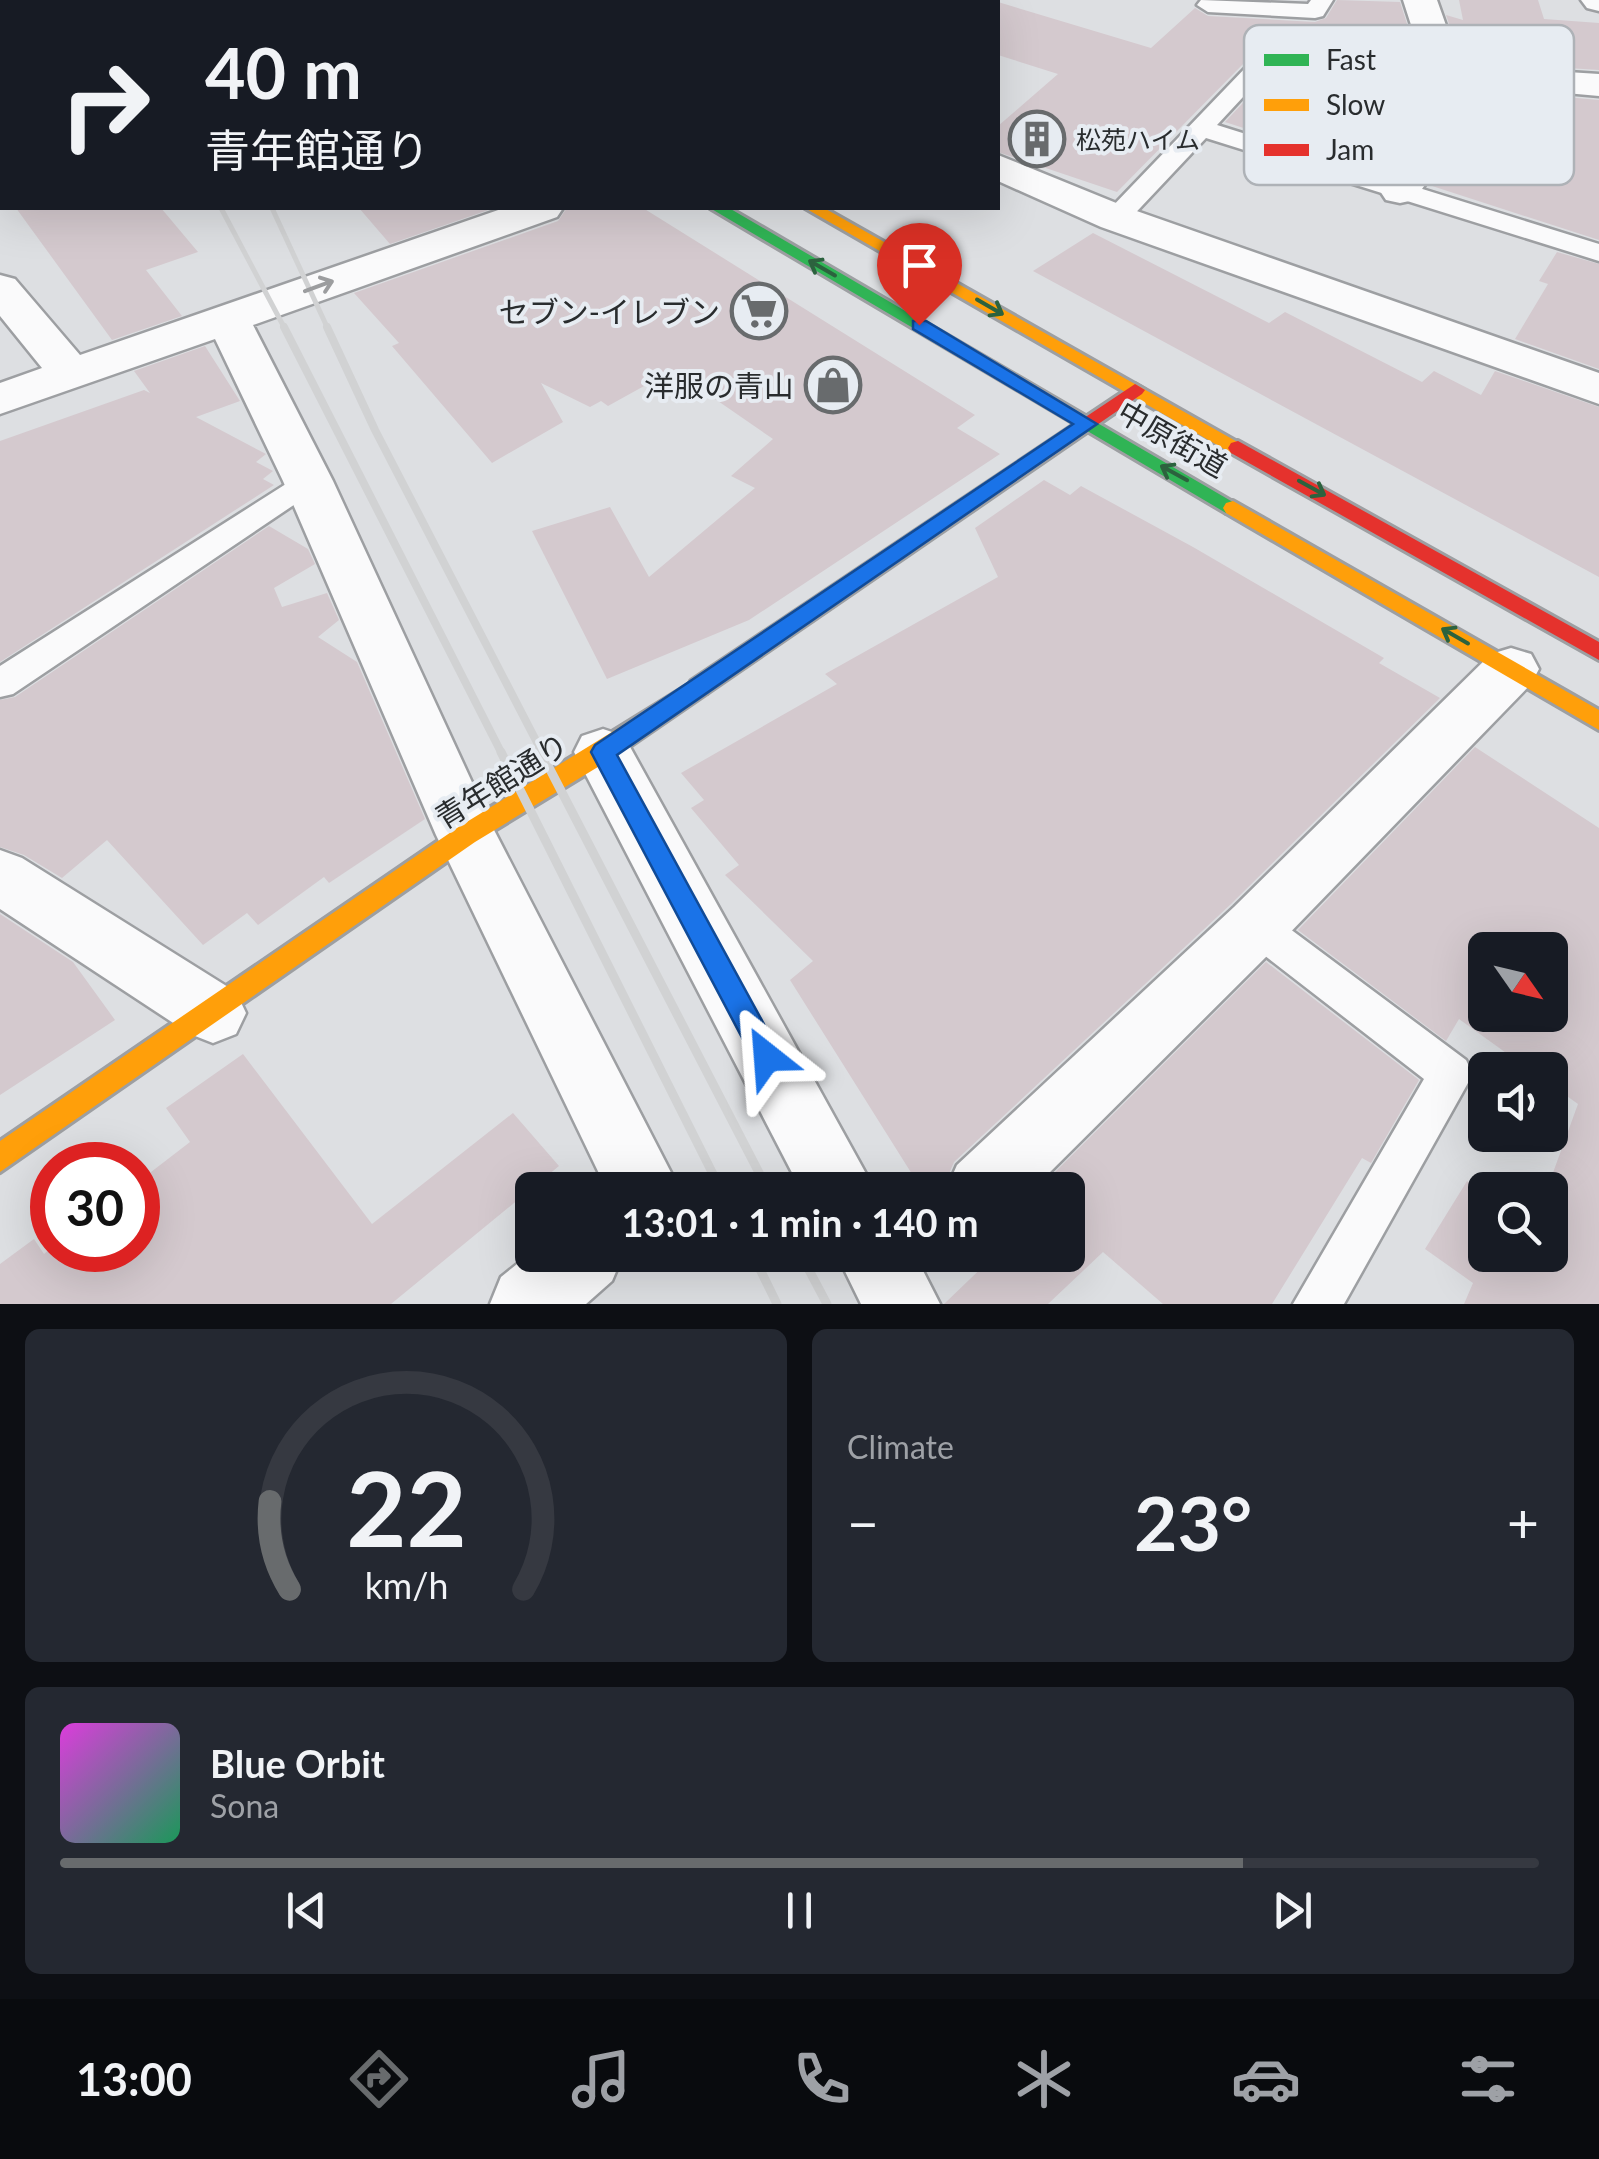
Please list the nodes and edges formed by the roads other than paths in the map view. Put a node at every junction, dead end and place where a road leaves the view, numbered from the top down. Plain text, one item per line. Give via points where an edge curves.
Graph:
1 (1322, 0) edge
2 (1420, 0) edge
3 (1208, 5) dead end
4 (1428, 25) edge
5 (1244, 82) edge
6 (1574, 83) edge
7 (1599, 85) edge
8 (1200, 128) junction
9 (1244, 142) edge
10 (1000, 168) edge
11 (1381, 185) edge
12 (1404, 185) edge
13 (1400, 191) junction
14 (536, 210) edge
15 (721, 210) edge
16 (817, 210) edge
17 (1116, 218) junction
18 (1599, 253) edge
19 (0, 288) edge
20 (228, 320) junction
21 (71, 373) junction
22 (1599, 389) edge
23 (1136, 390) junction
24 (0, 399) edge
25 (1087, 424) junction
26 (308, 480) junction
27 (1599, 652) edge
28 (1511, 669) junction
29 (0, 684) edge
30 (1599, 722) edge
31 (604, 752) junction
32 (466, 835) junction
33 (0, 876) edge
34 (1256, 926) junction
35 (213, 1013) junction
36 (0, 1158) edge
37 (635, 1172) edge
38 (829, 1172) edge
39 (1001, 1172) edge
40 (566, 1272) edge
41 (528, 1304) edge
42 (1317, 1304) edge

1 - 3 lane via 1315,11
2 - 4 street
5 - 8 lane
6 - 7 street
8 - 9 lane
8 - 17 lane
10 - 17 street
11 - 13 lane
12 - 13 street
13 - 18 lane
20 -> 14 street
25 -> 15 main road, 中原街道
16 -> 23 main road, 中原街道
17 - 22 street
19 - 21 street
20 - 21 street
20 - 26 street
21 - 24 street
23 - 25 main road, 青年館通り
23 -> 27 main road, 中原街道
28 -> 25 main road, 中原街道
25 - 31 main road, 青年館通り
26 - 29 lane
26 - 32 street
28 - 30 main road, 中原街道
28 - 34 street
31 - 32 main road, 青年館通り
31 - 38 street
32 - 35 main road, 青年館通り
32 - 37 street
33 - 35 street
34 - 39 street
34 - 42 lane via 1451,1074
35 - 36 main road, 青年館通り
40 - 41 street

